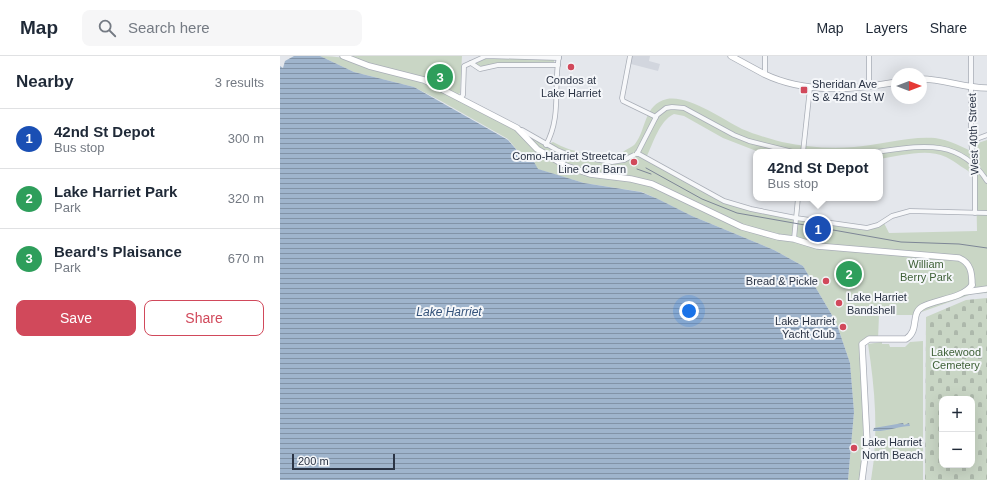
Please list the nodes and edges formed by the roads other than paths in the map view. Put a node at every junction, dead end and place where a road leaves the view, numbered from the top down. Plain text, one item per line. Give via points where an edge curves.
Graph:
1 (343, 56) edge
2 (630, 56) edge
3 (731, 56) edge
4 (765, 56) edge
5 (869, 56) edge
6 (971, 56) edge
7 (559, 57) edge
8 (471, 63) junction
9 (558, 65) junction
10 (765, 74) junction
11 (927, 80) edge
12 (891, 83) edge
13 (869, 87) junction
14 (810, 88) junction
15 (971, 88) junction
16 (987, 88) edge
17 (460, 99) junction
18 (656, 117) junction
19 (517, 128) junction
20 (987, 135) edge
21 (971, 141) junction
22 (546, 145) junction
23 (782, 149) edge
24 (803, 149) edge
25 (883, 151) edge
26 (636, 154) junction
27 (973, 164) junction
28 (987, 181) edge
29 (798, 201) edge
30 (975, 213) junction
31 (987, 213) edge
32 (796, 218) junction
33 (794, 239) junction
34 (972, 285) junction
35 (987, 288) edge
36 (961, 293) junction
37 (862, 480) edge

1 - 17 street via 369,66 424,80
2 - 18 street via 623,101
3 - 10 street
4 - 10 street
5 - 13 street
6 - 15 street, West 40th Street
7 - 8 street via 486,56
7 - 9 street
8 - 9 street via 480,69 498,65
8 - 17 street via 464,66 463,95
9 - 22 street via 557,111 552,133
10 - 14 street
11 - 15 street via 949,82
12 - 13 street
13 - 14 street
14 - 24 street
15 - 16 street
15 - 21 street, West 40th Street
17 - 19 street
18 - 23 street via 666,108 678,107 739,137
18 - 26 street
19 - 22 street
19 - 33 street via 544,154 566,166 590,174 652,184 742,227
20 - 21 street
21 - 27 street, West 40th Street
22 - 26 street, bridge via 576,157 612,162
25 - 27 street via 917,146 936,147 955,153
26 - 32 street via 724,201
27 - 28 street
27 - 30 street, West 40th Street
29 - 32 street
30 - 31 street
30 - 32 street via 910,211 867,228
32 - 33 street
33 - 34 street via 822,246 959,258 970,268
34 - 35 street
34 - 36 street
35 - 36 street
36 - 37 street via 922,307 915,316 914,330 906,339 869,339 862,344 867,441

